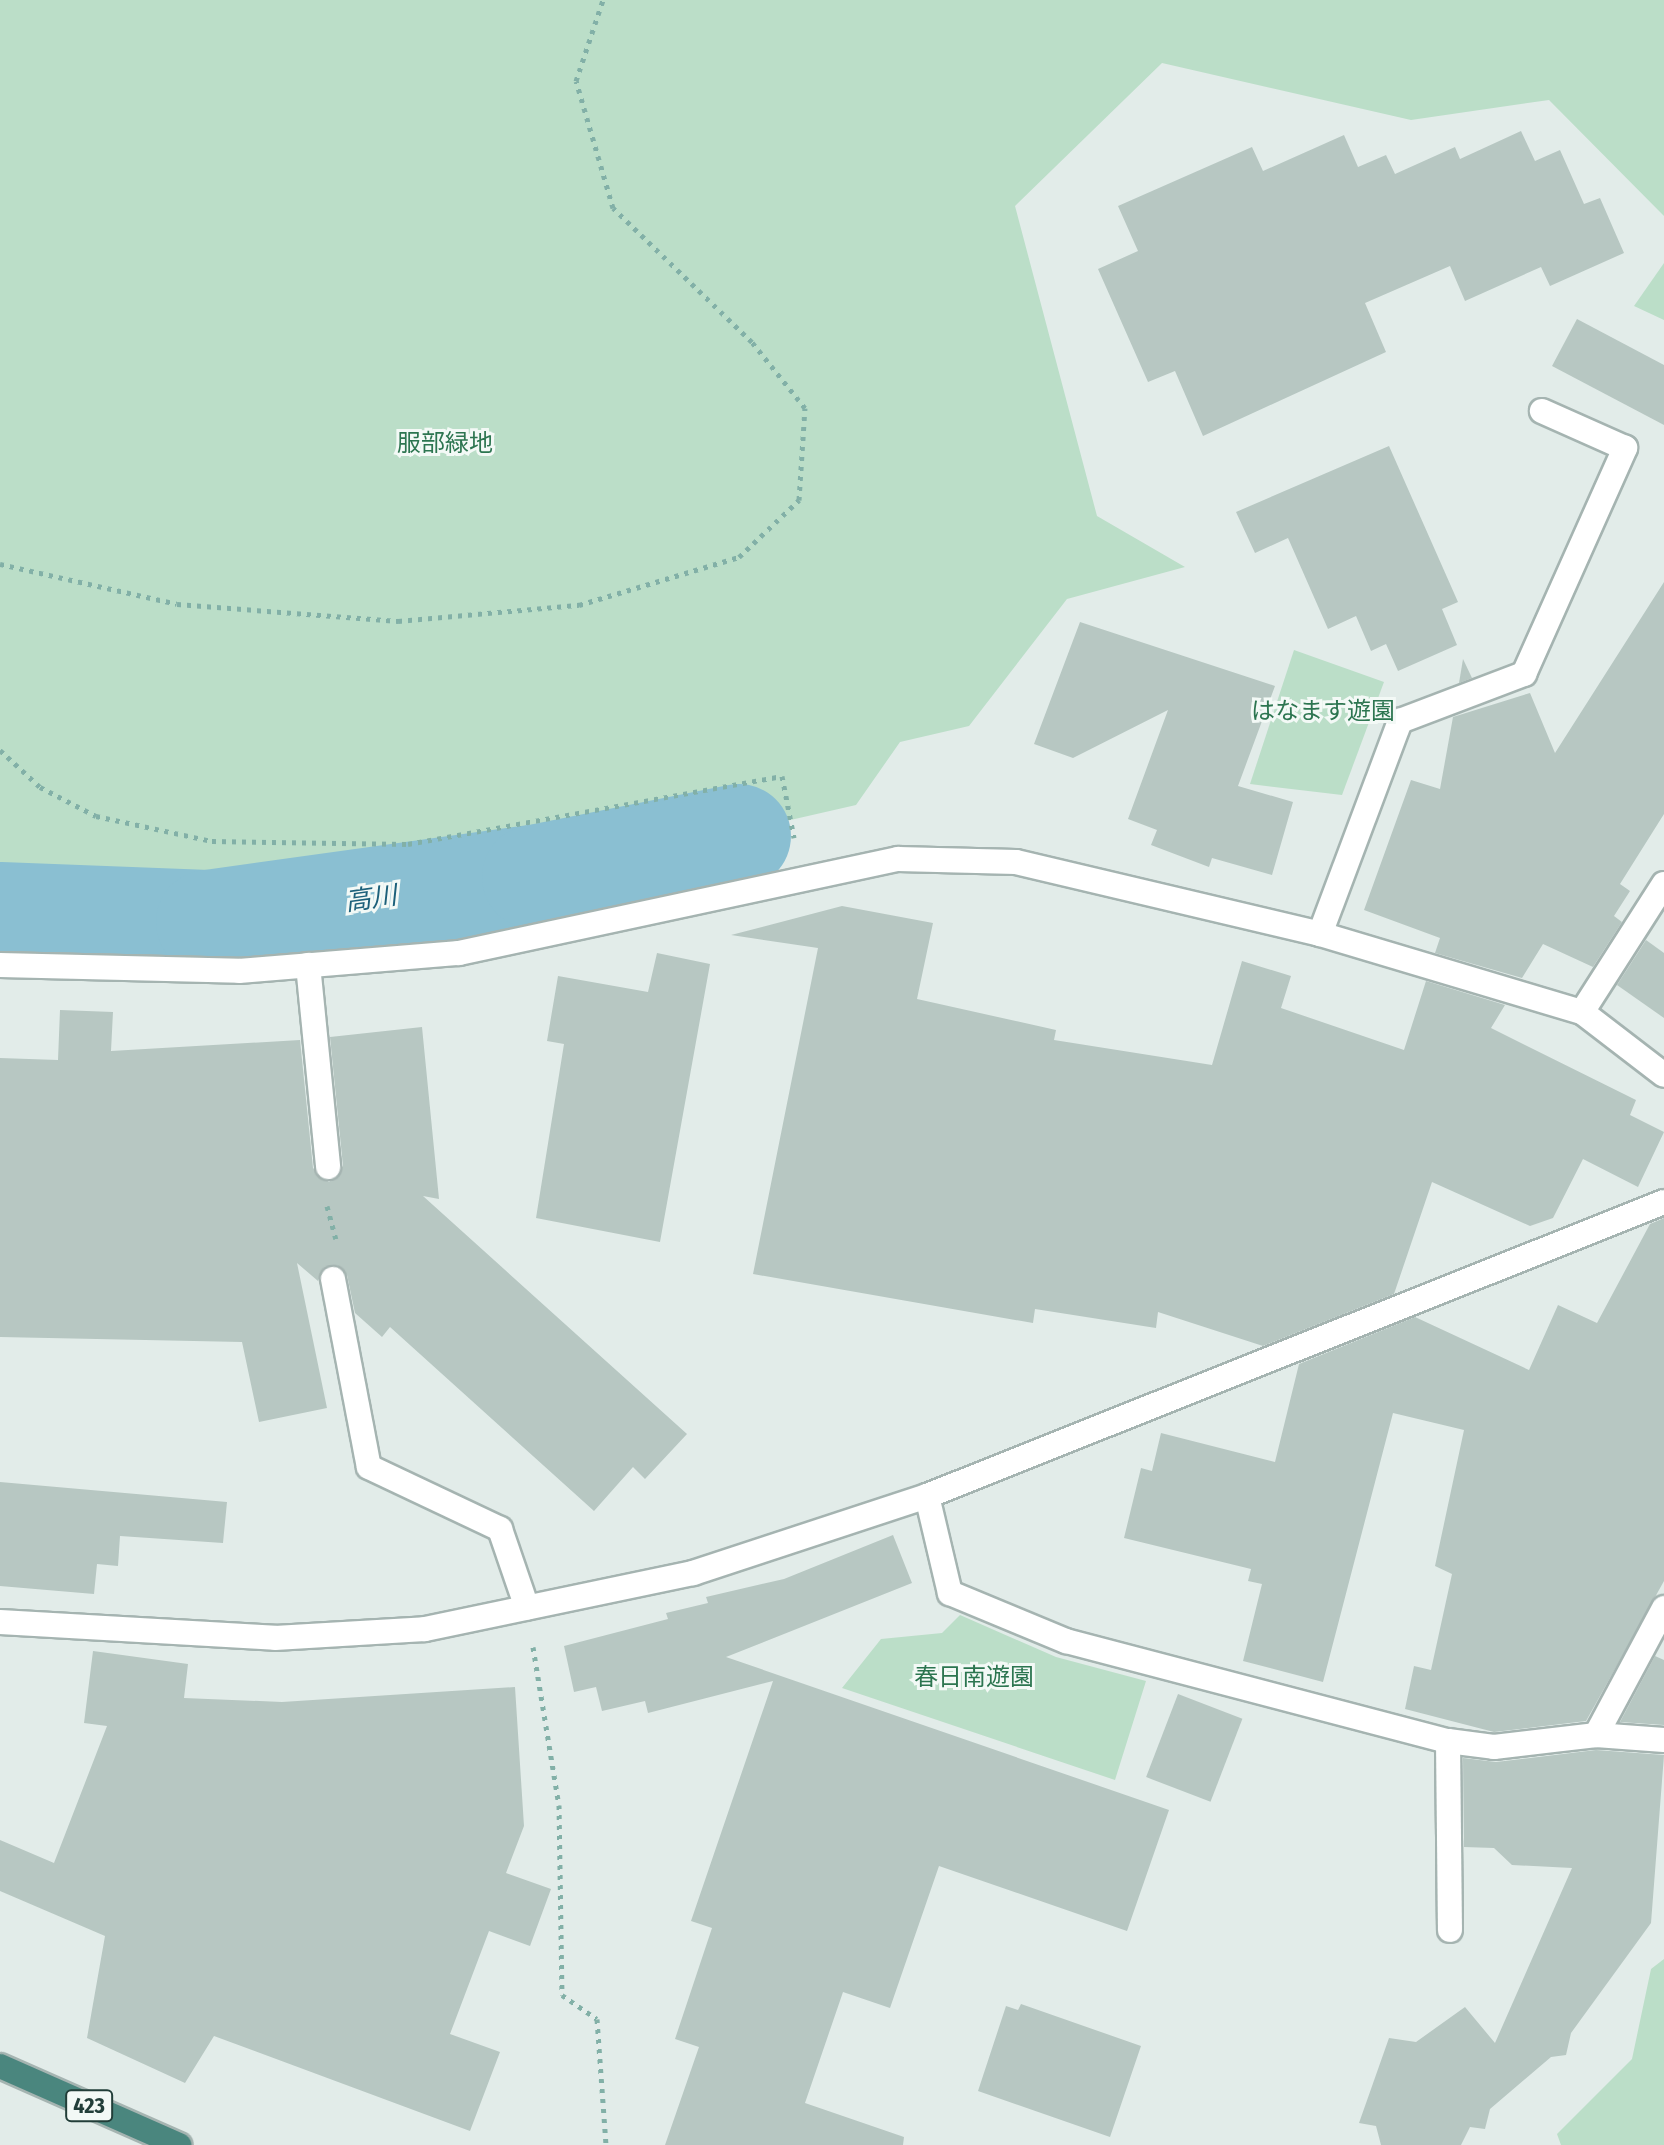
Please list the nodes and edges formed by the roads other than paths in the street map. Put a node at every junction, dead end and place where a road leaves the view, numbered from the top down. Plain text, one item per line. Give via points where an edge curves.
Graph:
1 (1542, 411) dead end
2 (1664, 884) edge
3 (1320, 934) junction
4 (0, 965) edge
5 (308, 965) junction
6 (1582, 1012) junction
7 (1664, 1075) edge
8 (328, 1167) road end
9 (1664, 1202) edge
10 (333, 1279) road end
11 (927, 1496) junction
12 (527, 1608) junction
13 (1664, 1608) edge
14 (0, 1622) edge
15 (1596, 1735) junction
16 (1664, 1740) edge
17 (1448, 1741) junction
18 (1450, 1930) dead end
19 (0, 2066) edge
20 (179, 2145) edge

1 - 3 street via 1625,448 1524,674 1400,721
2 - 6 street
3 - 5 street via 1016,862 898,859 459,953
3 - 6 street
4 - 5 street via 239,971
5 - 8 street
6 - 7 street
9 - 11 street
10 - 12 street via 369,1467 500,1529
11 - 12 street via 693,1573
11 - 17 street via 950,1593 1066,1641
12 - 14 street via 425,1629 275,1638
13 - 15 street
15 - 16 street
15 - 17 street via 1494,1747
17 - 18 street
19 - 20 highway, 423

